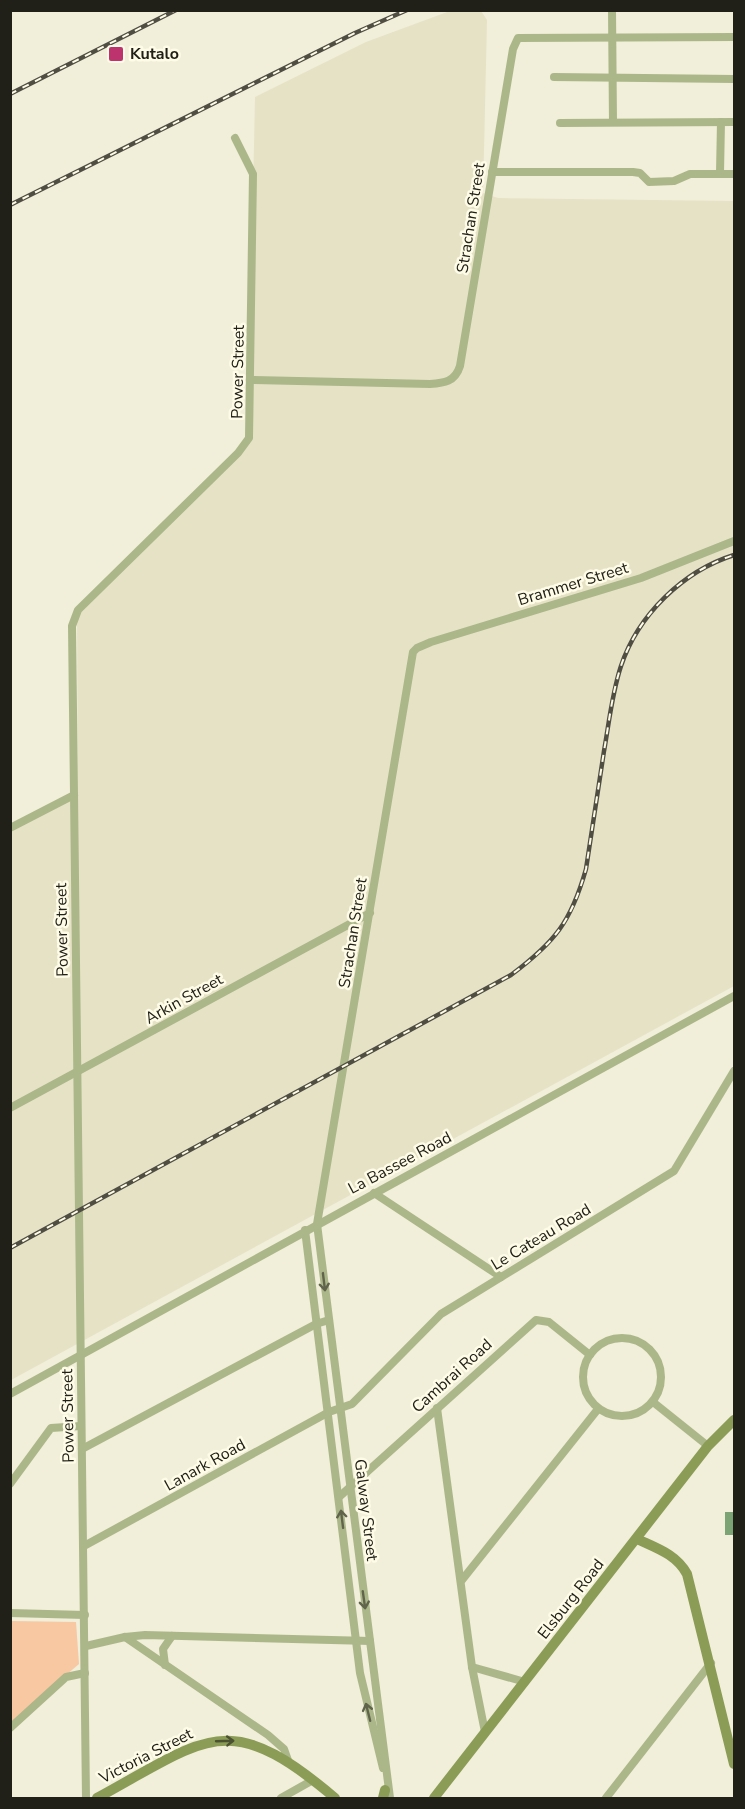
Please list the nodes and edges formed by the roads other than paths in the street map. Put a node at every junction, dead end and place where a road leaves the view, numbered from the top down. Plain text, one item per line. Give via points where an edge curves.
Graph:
1 (612, 10) edge
2 (613, 36) junction
3 (735, 37) edge
4 (554, 77) dead end
5 (613, 77) junction
6 (735, 79) edge
7 (613, 122) junction
8 (721, 122) junction
9 (735, 122) edge
10 (560, 123) dead end
11 (235, 138) dead end
12 (492, 172) junction
13 (720, 173) junction
14 (735, 174) edge
15 (251, 380) junction
16 (735, 541) edge
17 (417, 648) joint
18 (74, 795) junction
19 (10, 828) edge
20 (370, 913) junction
21 (735, 996) edge
22 (735, 1071) edge
23 (78, 1073) junction
24 (10, 1108) edge
25 (374, 1193) junction
26 (317, 1224) junction
27 (304, 1230) junction
28 (501, 1277) junction
29 (329, 1320) junction
30 (316, 1324) junction
31 (590, 1355) junction
32 (80, 1357) junction
33 (10, 1394) edge
34 (653, 1402) junction
35 (437, 1408) junction
36 (340, 1409) junction
37 (598, 1409) junction
38 (329, 1412) junction
39 (735, 1420) edge
40 (81, 1426) junction
41 (708, 1446) junction
42 (82, 1449) junction
43 (10, 1484) edge
44 (349, 1489) junction
45 (339, 1497) junction
46 (637, 1539) junction
47 (84, 1546) junction
48 (462, 1580) junction
49 (10, 1613) edge
50 (86, 1615) junction
51 (172, 1636) junction
52 (125, 1637) junction
53 (370, 1641) junction
54 (356, 1642) junction
55 (86, 1646) junction
56 (711, 1663) junction
57 (166, 1667) junction
58 (472, 1667) junction
59 (85, 1673) junction
60 (525, 1682) junction
61 (10, 1728) edge
62 (485, 1732) junction
63 (289, 1763) junction
64 (735, 1764) edge
65 (313, 1780) junction
66 (386, 1796) edge
67 (435, 1796) edge
68 (86, 1798) edge
69 (97, 1798) edge
70 (281, 1798) edge
71 (335, 1798) edge
72 (606, 1798) edge

1 - 2 street
2 - 3 street
2 - 5 street
2 - 12 street, Strachan Street via 520,37 513,49
4 - 5 street
5 - 6 street
5 - 7 street
7 - 8 street
7 - 10 street
8 - 9 street
8 - 13 street
11 - 15 street, Power Street via 253,174
12 - 13 street via 640,173 649,182
12 - 15 street, Strachan Street via 456,376 444,383
13 - 14 street
15 - 18 street, Power Street via 247,442 75,614
16 - 17 street, Brammer Street via 641,578
17 - 20 street, Strachan Street
18 - 19 street
18 - 23 street, Power Street
20 - 23 street, Arkin Street
20 - 26 street, Strachan Street
21 - 25 street, La Bassee Road
22 - 28 street, Le Cateau Road via 674,1171
23 - 24 street, Arkin Street
23 - 32 street, Power Street
25 - 26 street, La Bassee Road
25 - 28 street
26 - 27 street, La Bassee Road
26 -> 29 street, Galway Street
27 - 30 street, Galway Street
27 - 32 street, La Bassee Road
28 - 36 street, Le Cateau Road via 441,1314 352,1404
29 - 30 street
29 - 36 street, Galway Street
30 - 38 street, Galway Street
30 - 42 street
31 - 34 street via 602,1343 618,1338 643,1344 655,1356 661,1373
31 - 35 street, Cambrai Road via 549,1322 536,1320
31 - 37 street via 583,1384
32 - 33 street, La Bassee Road
32 - 40 street, Power Street
34 - 37 street via 639,1413 625,1417
34 - 41 street
35 - 44 street, Cambrai Road
35 - 48 street
36 - 38 street, Lanark Road
36 - 44 street, Galway Street
37 - 48 street
38 - 45 street, Galway Street
38 - 47 street, Lanark Road
39 - 41 main road, Elsburg Road
40 - 42 street, Power Street
40 - 43 street via 51,1428
41 - 46 main road, Elsburg Road
42 - 47 street, Power Street
44 - 45 street, Cambrai Road
44 -> 53 street, Galway Street
54 -> 45 street, Galway Street
46 - 56 main road via 669,1554 683,1568
46 - 60 main road, Elsburg Road
47 - 50 street, Power Street
48 - 58 street
49 - 50 street
50 - 55 street, Power Street
51 - 52 street
51 - 54 street
51 - 57 street via 162,1653
52 - 55 street
52 - 57 street
53 - 54 street
53 - 66 street, Galway Street
66 -> 54 street, Galway Street
55 - 59 street, Power Street
56 - 64 main road
56 - 72 street
57 - 63 street via 268,1735 282,1747
58 - 60 street
58 - 62 street
59 - 61 street via 66,1677
59 - 68 street, Power Street
60 - 62 main road, Elsburg Road
62 - 67 main road, Elsburg Road
63 - 65 main road, Victoria Street
69 -> 63 main road, Victoria Street via 206,1742 236,1740 255,1744
65 - 70 street
65 - 71 main road, Victoria Street

